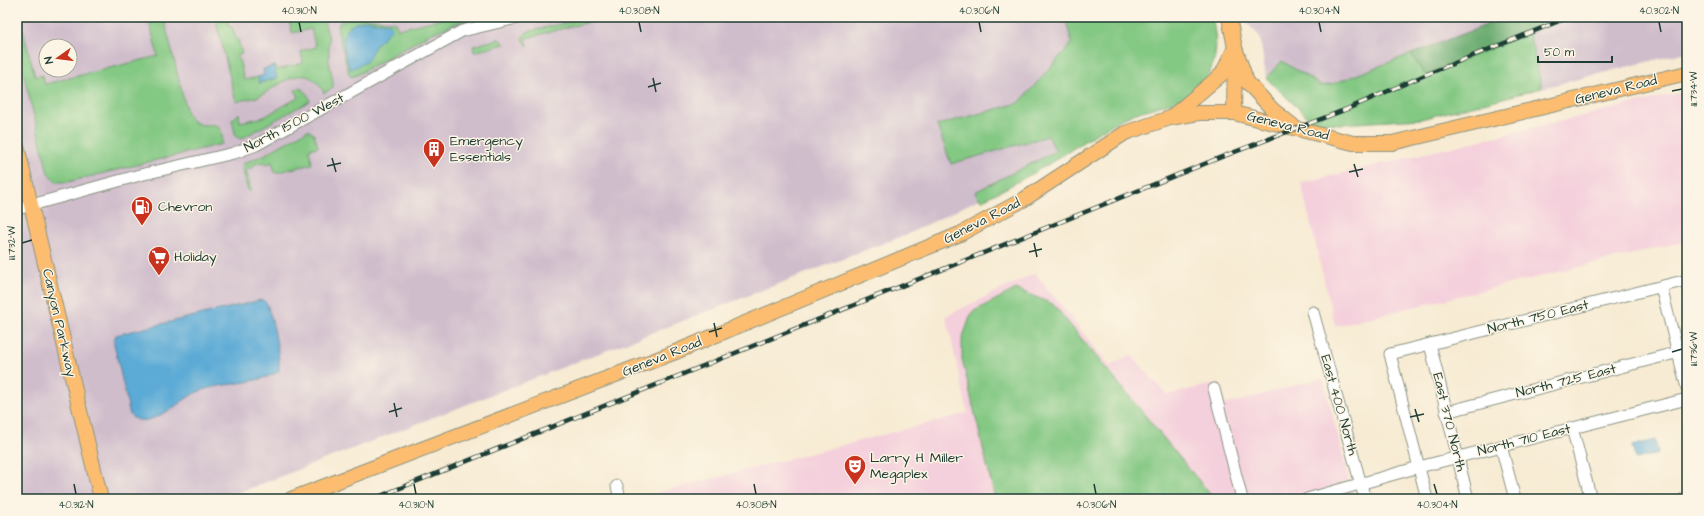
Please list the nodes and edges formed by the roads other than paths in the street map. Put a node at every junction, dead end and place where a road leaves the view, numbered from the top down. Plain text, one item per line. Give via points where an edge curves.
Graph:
1 (521, 17) edge
2 (1228, 17) edge
3 (1236, 48) junction
4 (1687, 73) edge
5 (1234, 112) junction
6 (1170, 118) junction
7 (1296, 128) junction
8 (17, 146) edge
9 (32, 205) junction
10 (17, 209) edge
11 (1687, 280) edge
12 (1661, 287) junction
13 (1313, 312) dead end
14 (1430, 344) junction
15 (1682, 351) edge
16 (1687, 388) edge
17 (1214, 389) dead end
18 (1687, 399) edge
19 (1446, 412) junction
20 (1572, 428) junction
21 (1501, 446) junction
22 (1457, 457) junction
23 (1419, 467) junction
24 (1361, 483) junction
25 (617, 486) dead end
26 (1687, 496) edge
27 (101, 499) edge
28 (291, 499) edge
29 (620, 499) edge
30 (1242, 499) edge
31 (1307, 499) edge
32 (1365, 499) edge
33 (1427, 499) edge
34 (1468, 499) edge
35 (1515, 499) edge
36 (1591, 499) edge
37 (1684, 499) edge

1 - 9 street, North 1500 West via 462,31 256,145 234,153
2 - 3 main road
3 - 5 main road
3 - 6 main road via 1222,74
3 - 7 main road via 1247,82 1272,110
4 - 7 main road, Geneva Road via 1392,144 1353,142
5 - 6 main road, Geneva Road via 1199,113
5 - 7 main road, Geneva Road
6 - 28 main road, Geneva Road via 1125,133 1023,200 960,234 673,353
8 - 9 main road, Canyon Parkway
9 - 10 street, North 1500 West
9 - 27 main road, Canyon Parkway
11 - 12 street, North 750 East
12 - 14 street, North 750 East
12 - 15 street
13 - 24 street, East 400 North
14 - 19 street, East 370 North
14 - 23 street, North 750 East via 1390,354
15 - 16 street
15 - 19 street, North 725 East
17 - 30 street
18 - 20 street, North 710 East
19 - 22 street, East 370 North
20 - 21 street, North 710 East
20 - 36 street
21 - 22 street, North 710 East
21 - 35 street
22 - 23 street, North 710 East
22 - 34 street, East 370 North
23 - 24 street, North 710 East
23 - 33 street
24 - 31 street, North 710 East
24 - 32 street, East 400 North
25 - 29 street
26 - 37 street

